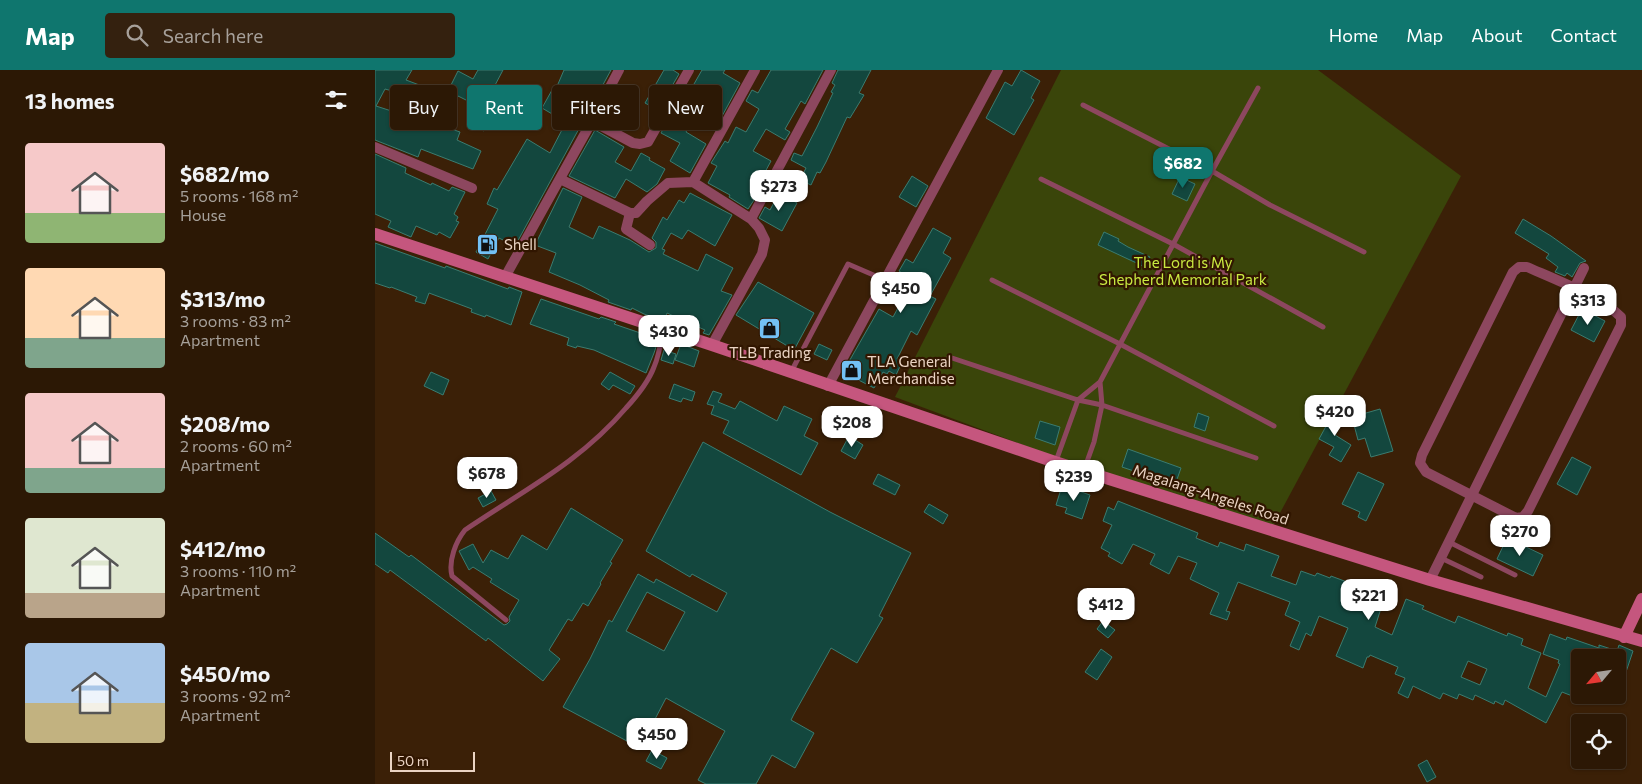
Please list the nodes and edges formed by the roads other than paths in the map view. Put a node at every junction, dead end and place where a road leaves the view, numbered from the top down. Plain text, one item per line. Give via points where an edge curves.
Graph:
1 (619, 70) edge
2 (689, 70) edge
3 (755, 70) edge
4 (831, 70) edge
5 (999, 70) edge
6 (611, 85) edge
7 (1258, 88) dead end
8 (1083, 105) dead end
9 (588, 130) edge
10 (608, 130) edge
11 (375, 147) edge
12 (1212, 171) junction
13 (560, 179) junction
14 (1041, 179) dead end
15 (693, 182) junction
16 (472, 188) dead end
17 (630, 213) junction
18 (751, 219) junction
19 (375, 234) edge
20 (1173, 244) junction
21 (650, 245) dead end
22 (1364, 252) dead end
23 (1584, 268) dead end
24 (505, 277) junction
25 (885, 280) junction
26 (992, 280) dead end
27 (1574, 288) junction
28 (1323, 327) dead end
29 (663, 330) junction
30 (1120, 344) junction
31 (712, 345) junction
32 (949, 357) dead end
33 (790, 373) junction
34 (1100, 382) junction
35 (828, 386) junction
36 (1077, 400) junction
37 (1102, 405) junction
38 (1274, 426) dead end
39 (1256, 458) dead end
40 (1055, 462) junction
41 (1084, 470) junction
42 (1472, 495) junction
43 (1449, 542) junction
44 (1441, 558) junction
45 (1515, 575) dead end
46 (1481, 577) dead end
47 (1430, 580) junction
48 (1642, 599) edge
49 (506, 620) dead end
50 (1624, 637) junction
51 (1642, 641) edge

1 - 6 street
2 - 10 street via 648,142 633,143
3 - 15 street
4 - 18 street
5 - 25 street
7 - 12 lane
8 - 12 lane
9 - 13 street
11 - 16 street
12 - 20 lane
12 - 22 lane via 1270,205
13 - 17 street
13 - 24 street
14 - 20 lane
15 - 17 street via 668,183 636,212
15 - 18 street
17 - 21 street via 626,228
18 - 31 street via 765,240 762,254
19 - 24 main road, Magalang-Angeles Road
20 - 28 lane
20 - 30 lane
23 - 27 street
24 - 29 main road, Magalang-Angeles Road
25 - 33 lane via 848,264
25 - 35 street
26 - 30 lane
27 - 42 street
27 - 42 street via 1615,311 1621,317 1621,325 1523,517 1516,518
27 - 42 street via 1527,267 1519,267 1513,272 1422,455 1420,464 1426,472
29 - 31 main road, Magalang-Angeles Road
29 - 49 lane via 650,377 610,427 575,458 460,536 450,567 452,576
30 - 34 lane
30 - 38 lane
31 - 33 main road, Magalang-Angeles Road
32 - 36 lane
33 - 35 main road, Magalang-Angeles Road
34 - 36 lane
34 - 37 lane
35 - 40 main road, Magalang-Angeles Road
36 - 37 lane
36 - 40 lane
37 - 39 lane
37 - 41 lane
40 - 41 main road, Magalang-Angeles Road
41 - 47 main road, Magalang-Angeles Road
42 - 43 street
43 - 44 street
43 - 45 lane
44 - 46 lane
44 - 47 street
47 - 50 main road, Magalang-Angeles Road
48 - 50 main road
50 - 51 main road, Magalang-Angeles Road

